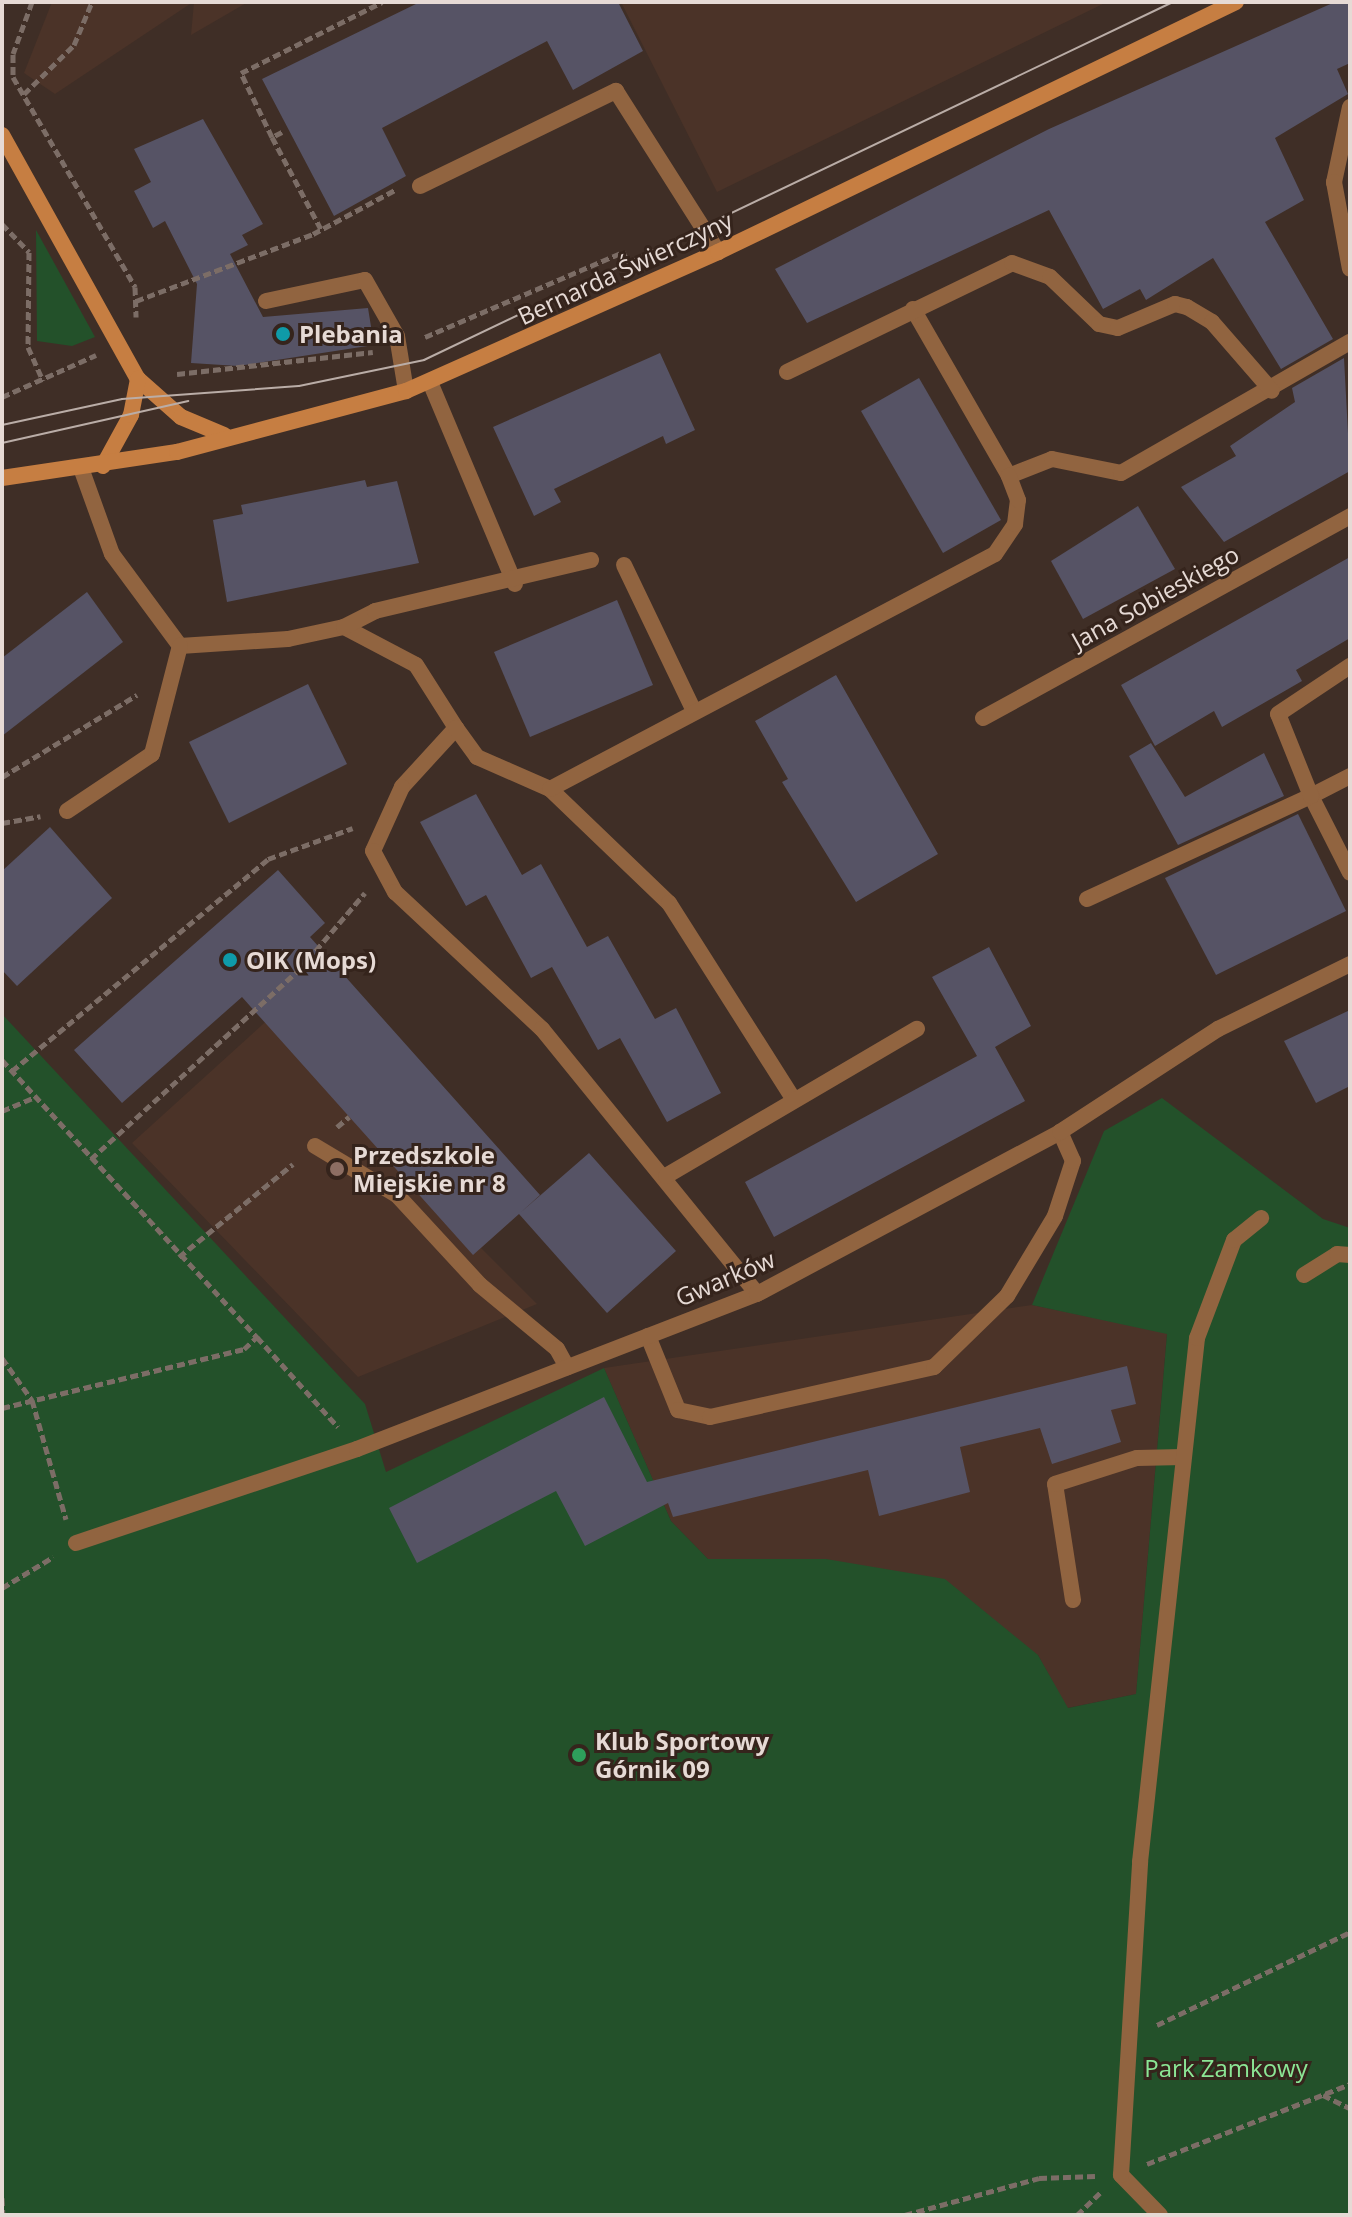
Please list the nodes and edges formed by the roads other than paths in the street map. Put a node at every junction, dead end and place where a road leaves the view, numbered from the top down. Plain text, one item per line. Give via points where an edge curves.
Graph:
1 (1236, 2) edge
2 (1350, 107) edge
3 (2, 135) edge
4 (412, 185) road end
5 (718, 252) junction
6 (1350, 269) edge
7 (266, 301) dead end
8 (913, 309) junction
9 (1350, 342) edge
10 (787, 372) dead end
11 (138, 379) junction
12 (430, 382) junction
13 (406, 391) junction
14 (1272, 391) junction
15 (224, 435) junction
16 (103, 466) junction
17 (81, 468) junction
18 (1009, 476) junction
19 (2, 478) edge
20 (1350, 516) edge
21 (591, 560) dead end
22 (624, 565) dead end
23 (515, 584) junction
24 (344, 627) junction
25 (180, 646) junction
26 (1350, 666) edge
27 (694, 711) junction
28 (983, 718) dead end
29 (456, 728) junction
30 (1350, 776) edge
31 (550, 789) junction
32 (1311, 796) junction
33 (67, 811) road end
34 (1350, 873) edge
35 (1087, 899) dead end
36 (1350, 964) edge
37 (917, 1029) dead end
38 (794, 1100) junction
39 (1060, 1132) junction
40 (315, 1146) road end
41 (666, 1176) junction
42 (1261, 1218) dead end
43 (1350, 1255) edge
44 (1304, 1275) dead end
45 (757, 1294) junction
46 (648, 1336) junction
47 (567, 1367) junction
48 (1183, 1457) junction
49 (76, 1543) road end
50 (1073, 1600) dead end
51 (1160, 2215) edge

1 - 5 street, Bernarda Świerczyny
2 - 6 street via 1334,182
3 - 11 street
4 - 5 street via 616,91
5 - 12 street, Bernarda Świerczyny
7 - 13 street via 365,280 398,347
8 - 10 street
8 - 14 street via 1012,263 1050,277 1099,324 1118,328 1175,304 1187,307 1212,322
8 - 18 street
9 - 14 street
11 - 15 street via 174,412
11 - 16 street via 131,415
12 - 13 street, Bernarda Świerczyny
12 - 23 street
13 - 15 street, Bernarda Świerczyny via 328,417
14 - 18 street via 1121,473 1052,459
15 - 16 street, Bernarda Świerczyny
16 - 17 street, Bernarda Świerczyny
17 - 19 street, Bernarda Świerczyny
17 - 25 street via 112,554
18 - 27 street via 1018,500 1015,524 995,554
20 - 28 street, Jana Sobieskiego
21 - 23 street
22 - 27 street
23 - 24 street via 375,611
24 - 25 street via 275,641
24 - 29 street via 416,665
25 - 33 street via 152,754
26 - 32 street via 1278,714
27 - 31 street
29 - 31 street via 477,757
29 - 41 street via 402,787 373,851 395,892 542,1029
30 - 32 street
31 - 38 street via 669,903
32 - 34 street
32 - 35 street
36 - 39 street, Gwarków via 1175,1053
37 - 38 street
38 - 41 street
39 - 45 street, Gwarków
39 - 46 street via 1073,1161 1055,1216 1007,1296 934,1367 710,1417 678,1410
40 - 47 street via 397,1195 480,1285 557,1349
41 - 45 street
42 - 48 street via 1234,1240 1197,1338
43 - 44 street via 1337,1254
45 - 46 street, Gwarków
46 - 47 street, Gwarków
47 - 49 street, Gwarków via 357,1449
48 - 50 street via 1137,1458 1055,1484
48 - 51 street via 1126,2040 1121,2175

